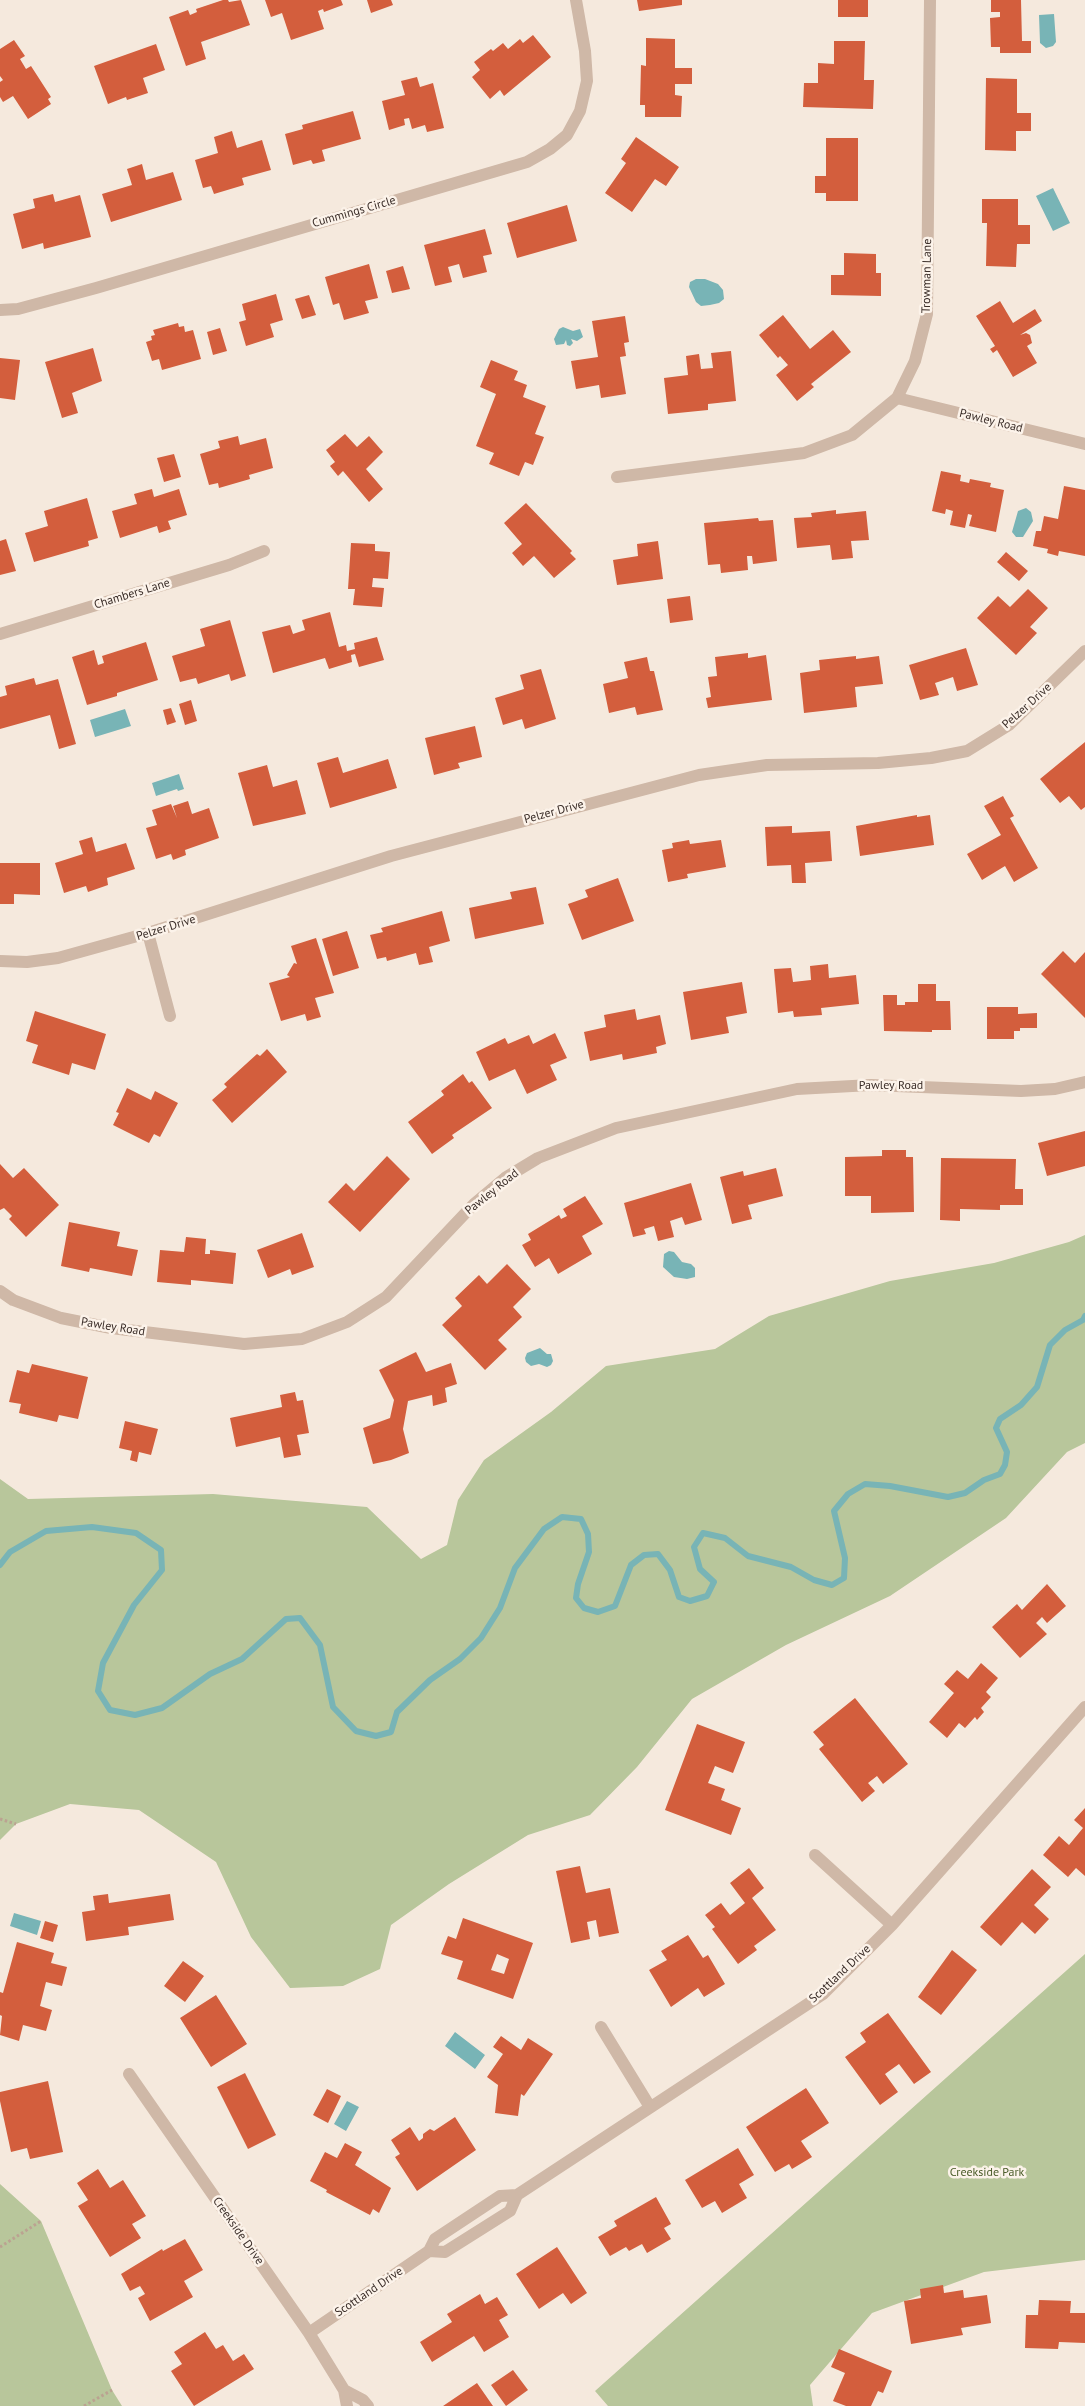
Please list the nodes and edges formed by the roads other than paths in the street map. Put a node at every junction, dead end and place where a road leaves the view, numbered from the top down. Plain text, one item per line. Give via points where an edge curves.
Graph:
1 (576, 0) edge
2 (930, 0) edge
3 (0, 310) edge
4 (897, 398) junction
5 (1085, 444) edge
6 (617, 477) dead end
7 (264, 551) dead end
8 (0, 634) edge
9 (1085, 651) edge
10 (148, 934) junction
11 (0, 961) edge
12 (170, 1016) dead end
13 (1085, 1082) edge
14 (0, 1291) edge
15 (1085, 1707) edge
16 (814, 1855) dead end
17 (892, 1925) junction
18 (601, 2027) dead end
19 (130, 2074) dead end
20 (650, 2107) junction
21 (517, 2195) junction
22 (429, 2251) junction
23 (309, 2333) junction
24 (344, 2390) junction
25 (346, 2406) edge
26 (368, 2406) edge

1 - 3 street, Cummings Circle via 587,81 580,111 567,135 550,150 527,162 96,288 18,309
2 - 4 street, Trowman Lane via 927,314 915,361
4 - 5 street, Pawley Road
4 - 6 street, Trowman Lane via 852,435 804,454
7 - 8 street, Chambers Lane via 229,565
9 - 10 street, Pelzer Drive via 1009,725 967,751 878,763 767,765 670,781 391,856
10 - 11 street, Pelzer Drive via 58,958
10 - 12 street
13 - 14 street, Pawley Road via 1055,1089 1020,1091 871,1084 797,1089 616,1128 538,1158 505,1178 474,1204 386,1296 347,1322 302,1339 244,1344 111,1328 61,1318 13,1300
15 - 17 street, Scottland Drive
16 - 17 street
17 - 20 street, Scottland Drive via 823,1994
18 - 20 street
19 - 23 street, Creekside Drive
20 - 21 street, Scottland Drive
21 - 22 street, Scottland Drive via 500,2196 435,2239
21 - 22 street, Scottland Drive via 510,2211 445,2252
22 - 23 street, Scottland Drive
23 - 24 street, Creekside Drive
24 - 25 street, Creekside Drive
24 - 26 street, Creekside Drive

